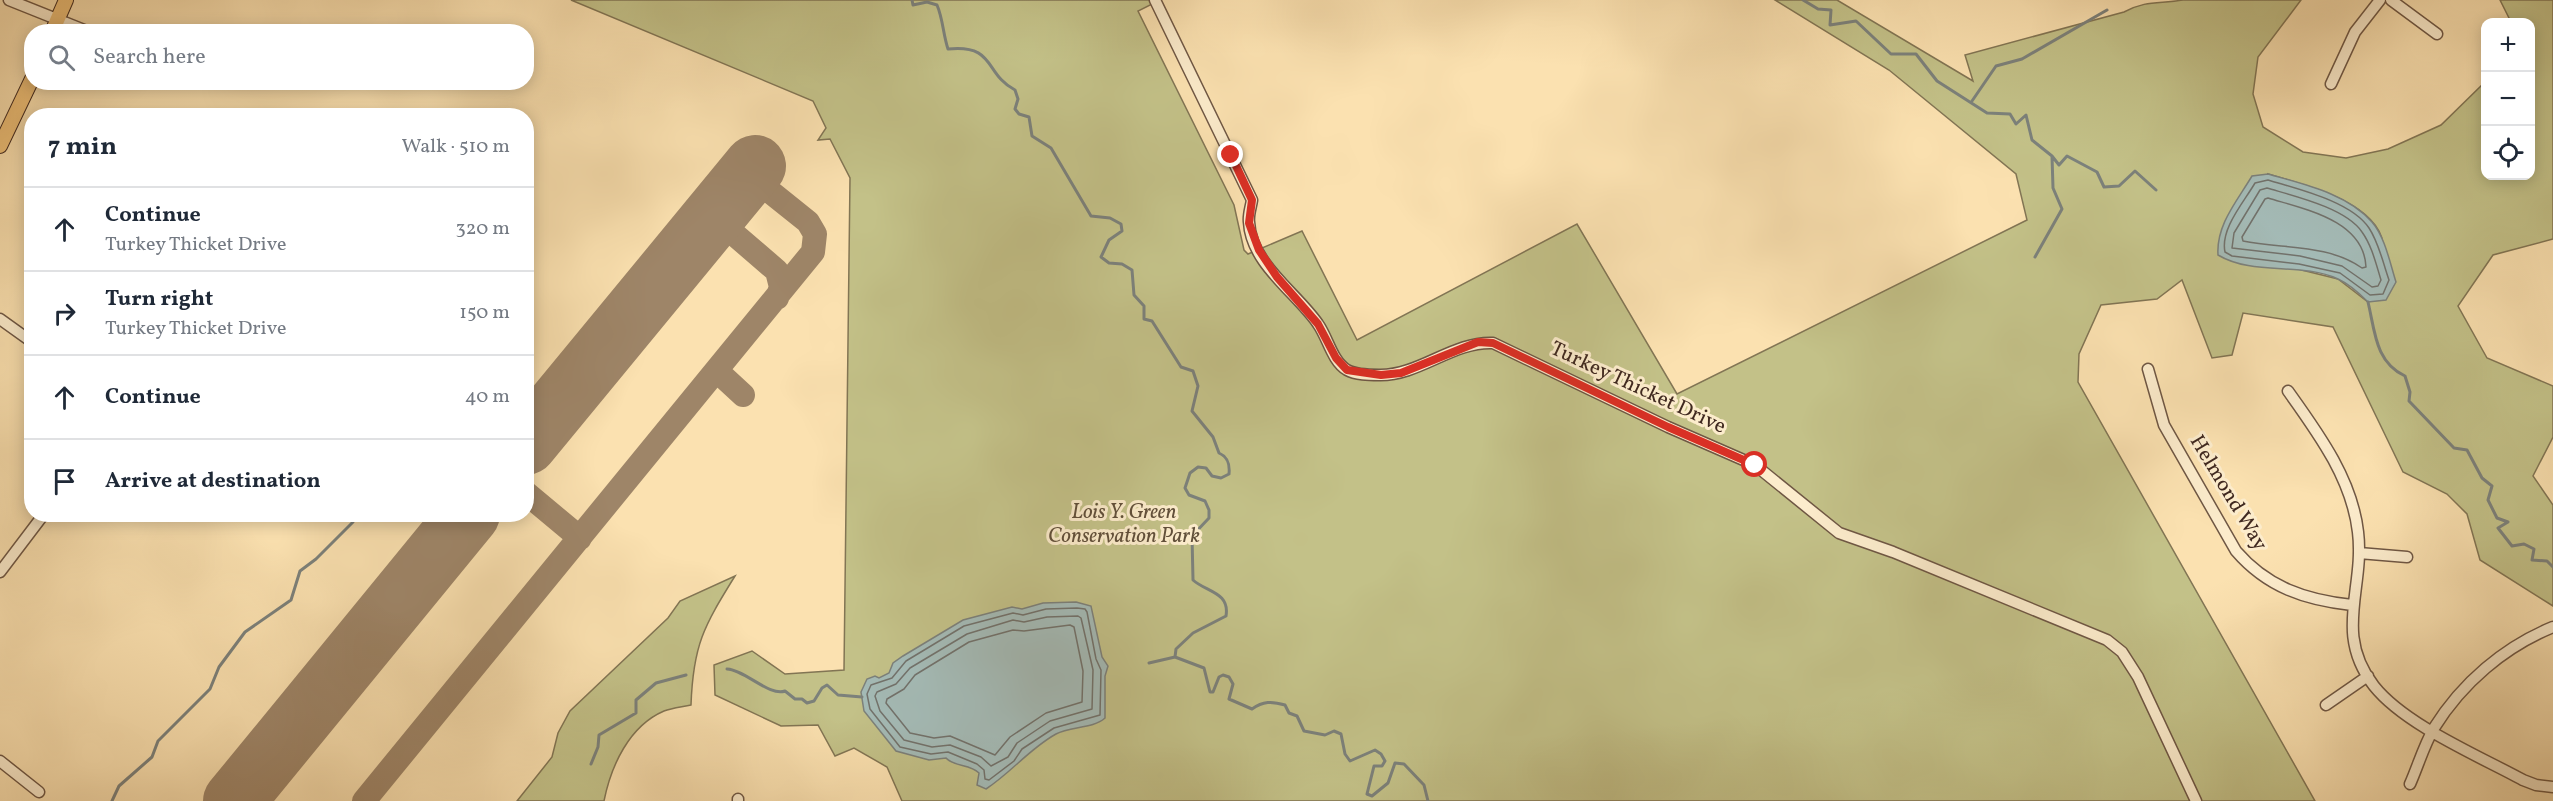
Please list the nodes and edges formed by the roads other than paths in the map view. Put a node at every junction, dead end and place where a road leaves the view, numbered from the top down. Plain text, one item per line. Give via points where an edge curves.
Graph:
1 (9, 0) edge
2 (66, 0) edge
3 (1155, 0) edge
4 (2380, 0) edge
5 (2391, 0) edge
6 (53, 24) edge
7 (55, 24) edge
8 (2437, 34) dead end
9 (2331, 84) dead end
10 (27, 90) edge
11 (0, 146) edge
12 (0, 319) edge
13 (24, 336) edge
14 (2148, 369) dead end
15 (2288, 391) dead end
16 (38, 522) edge
17 (2359, 553) junction
18 (2407, 557) dead end
19 (0, 572) edge
20 (2352, 605) junction
21 (2553, 627) edge
22 (2368, 676) junction
23 (2326, 705) dead end
24 (2433, 730) junction
25 (0, 760) edge
26 (2410, 784) dead end
27 (2553, 787) edge
28 (39, 792) dead end
29 (2196, 801) edge

1 - 6 street
2 - 7 main road
3 - 29 street, Turkey Thicket Drive via 1252,200 1249,223 1259,250 1318,324 1347,370 1381,375 1401,373 1478,342 1493,343 1755,465 1839,533 2107,640 2122,652 2138,677
4 - 9 street via 2355,32
5 - 8 street
10 - 11 main road
12 - 13 street
14 - 20 street, Helmond Way via 2164,425 2236,551 2251,568 2278,587 2298,595
15 - 17 street via 2340,472 2353,505
16 - 19 street
17 - 18 street
17 - 20 street
20 - 22 street via 2353,646
21 - 24 street via 2530,636 2476,675
22 - 23 street
22 - 24 street via 2407,717
24 - 26 street
24 - 27 street via 2523,780
25 - 28 street

